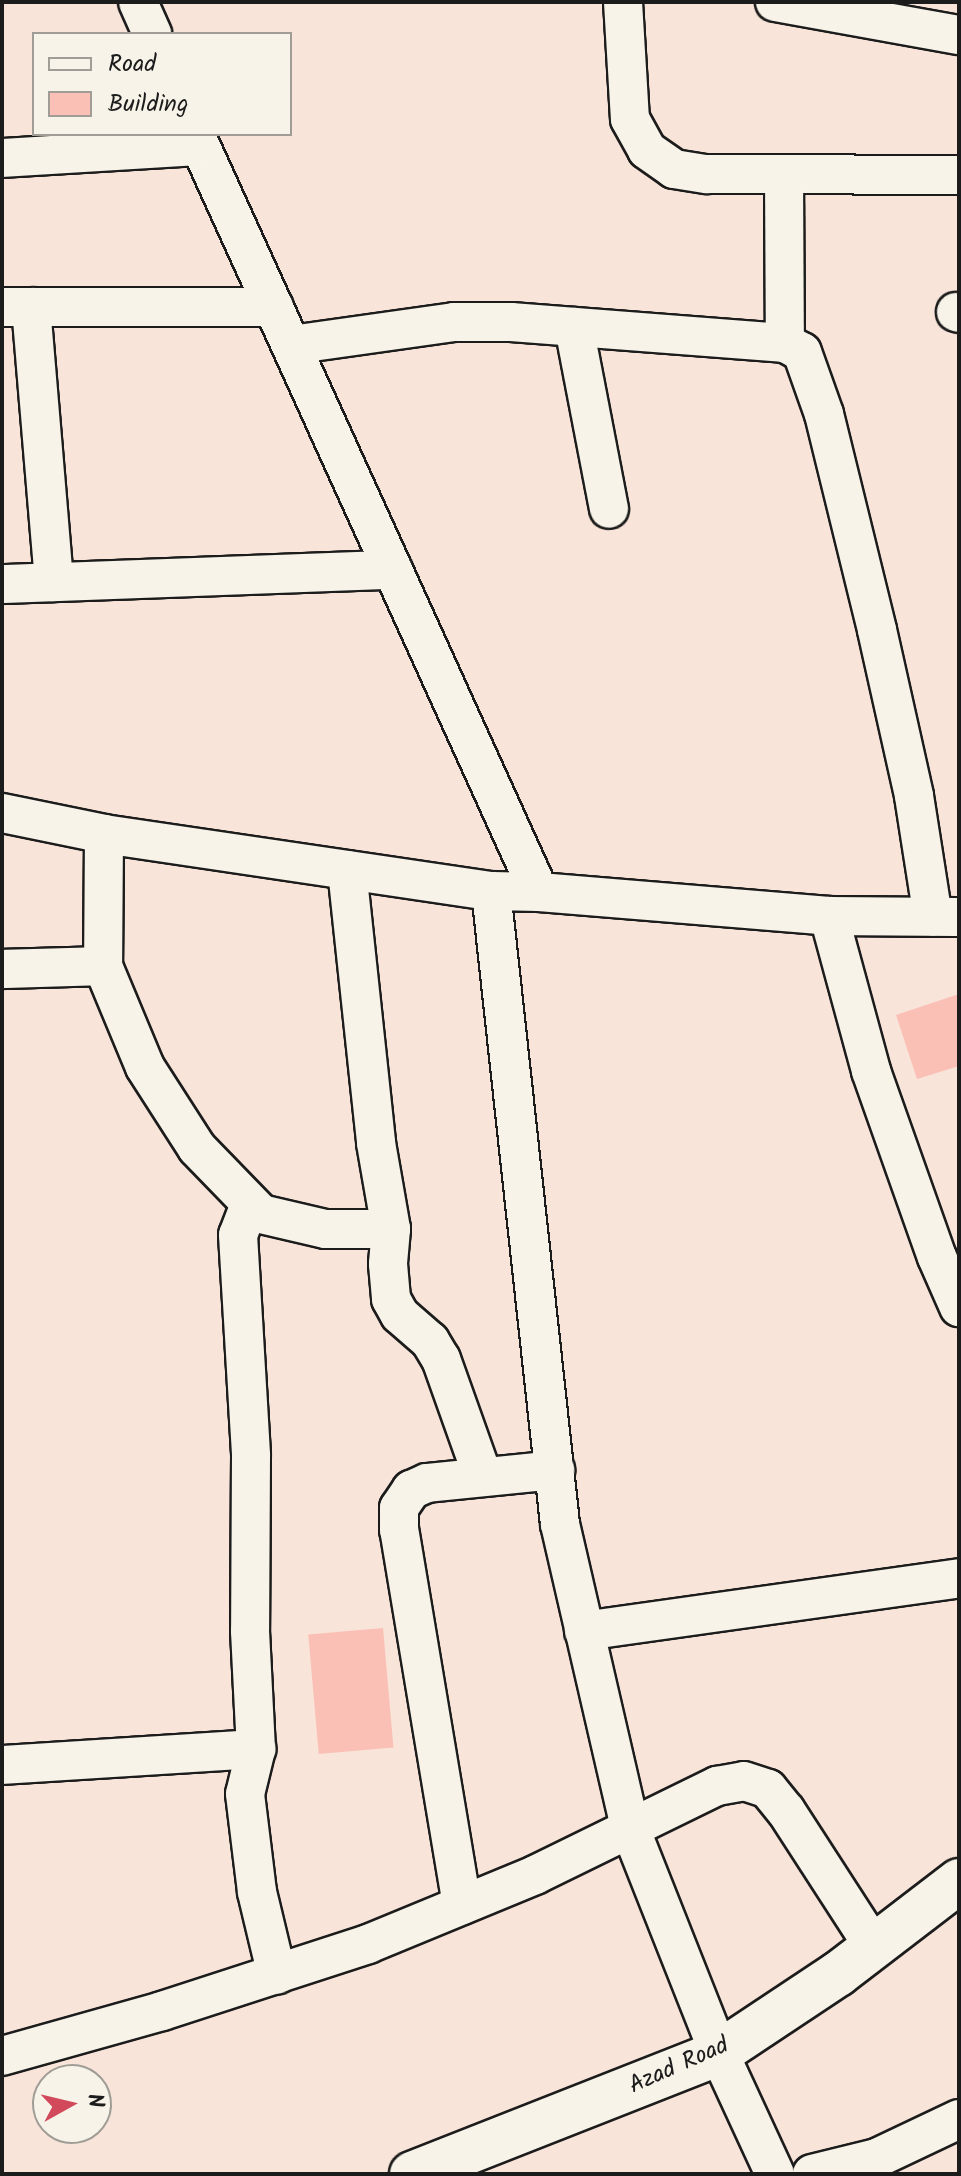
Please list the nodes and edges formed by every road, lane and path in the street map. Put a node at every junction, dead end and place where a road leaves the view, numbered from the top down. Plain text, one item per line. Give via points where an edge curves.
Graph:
1 (138, 2) edge
2 (623, 2) edge
3 (775, 2) edge
4 (151, 32) edge
5 (959, 35) edge
6 (198, 140) edge
7 (2, 158) edge
8 (784, 174) junction
9 (959, 175) edge
10 (16, 307) edge
11 (274, 307) junction
12 (574, 327) junction
13 (785, 343) junction
14 (291, 345) junction
15 (609, 509) dead end
16 (393, 570) junction
17 (54, 582) junction
18 (2, 584) edge
19 (2, 813) edge
20 (104, 834) junction
21 (347, 870) junction
22 (491, 891) junction
23 (539, 892) junction
24 (829, 916) junction
25 (946, 917) edge
26 (103, 966) junction
27 (2, 969) edge
28 (250, 1204) junction
29 (391, 1229) junction
30 (959, 1307) edge
31 (555, 1470) junction
32 (483, 1477) junction
33 (959, 1578) edge
34 (584, 1631) junction
35 (256, 1749) junction
36 (2, 1765) edge
37 (630, 1828) junction
38 (959, 1881) edge
39 (462, 1905) junction
40 (874, 1947) junction
41 (277, 1975) junction
42 (719, 2053) junction
43 (2, 2056) edge
44 (959, 2119) edge
45 (878, 2166) edge
46 (412, 2174) edge
47 (775, 2174) edge
48 (812, 2174) edge

1 - 4 street
2 - 8 street via 630,119 647,150 674,169
3 - 5 street
6 - 7 street
6 - 11 street
8 - 9 street
8 - 13 street
10 - 11 street
10 - 17 street
11 - 14 street
12 - 13 street
12 - 14 street via 454,322
12 - 15 street
13 - 25 street via 802,352 811,371
14 - 16 street
16 - 17 street
16 - 23 street
17 - 18 street
19 - 20 street
20 - 21 street
20 - 26 street
21 - 22 street
21 - 29 street
22 - 23 street
22 - 31 street
23 - 24 street
24 - 25 street
24 - 30 street via 871,1071
26 - 27 street
26 - 28 street via 145,1067 197,1148
28 - 29 street via 261,1214 325,1229
28 - 35 street via 238,1235 251,1456
29 - 32 street via 391,1299 441,1359
31 - 32 street
31 - 34 street via 560,1524
32 - 39 street via 427,1483 411,1490 399,1508
33 - 34 street
34 - 37 street
35 - 36 street
35 - 41 street via 245,1794 257,1892
37 - 39 street
37 - 40 street via 717,1786 744,1781 768,1789
37 - 42 street
38 - 40 street, Azad Road
39 - 41 street
40 - 42 street, Azad Road
41 - 43 street
42 - 46 street, Azad Road
42 - 47 street
44 - 45 street
45 - 48 street

